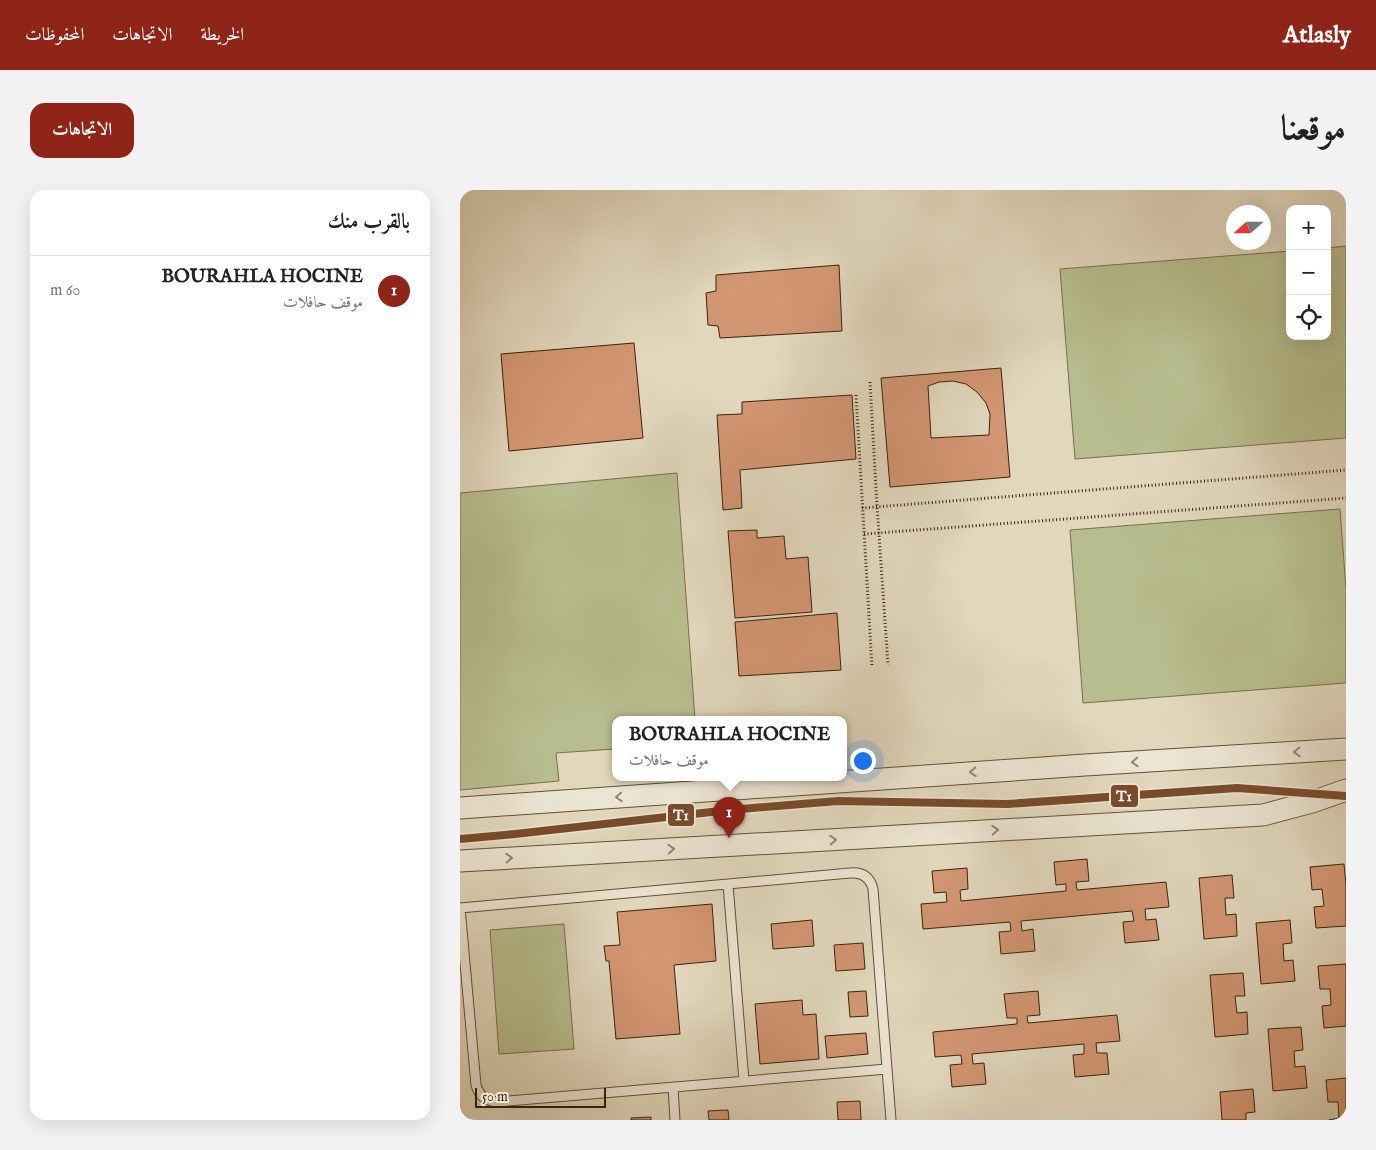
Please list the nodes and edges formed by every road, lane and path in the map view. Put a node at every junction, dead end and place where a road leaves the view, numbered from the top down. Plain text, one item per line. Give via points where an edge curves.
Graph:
1 (870, 382) dead end
2 (856, 395) dead end
3 (1346, 470) edge
4 (1346, 498) edge
5 (876, 506) junction
6 (862, 508) junction
7 (878, 532) junction
8 (864, 534) junction
9 (888, 665) dead end
10 (872, 667) dead end
11 (1346, 749) edge
12 (844, 781) edge
13 (847, 781) edge
14 (1346, 790) edge
15 (460, 808) edge
16 (460, 861) edge
17 (728, 884) junction
18 (460, 908) edge
19 (887, 1069) junction
20 (744, 1081) junction
21 (673, 1087) junction
22 (675, 1120) edge
23 (891, 1120) edge

1 - 5 path
2 - 6 path
3 - 5 path
4 - 7 path
5 - 6 path
5 - 7 path
6 - 8 path
7 - 8 path
7 - 9 path
8 - 10 path
11 -> 13 street
12 -> 15 street
16 -> 14 street via 1263,815
17 - 18 lane
17 - 19 lane via 855,873 869,880 873,889
17 - 20 lane
18 - 21 lane via 476,1085 482,1096 497,1102
19 - 20 lane
19 - 23 lane
20 - 21 lane
21 - 22 lane

